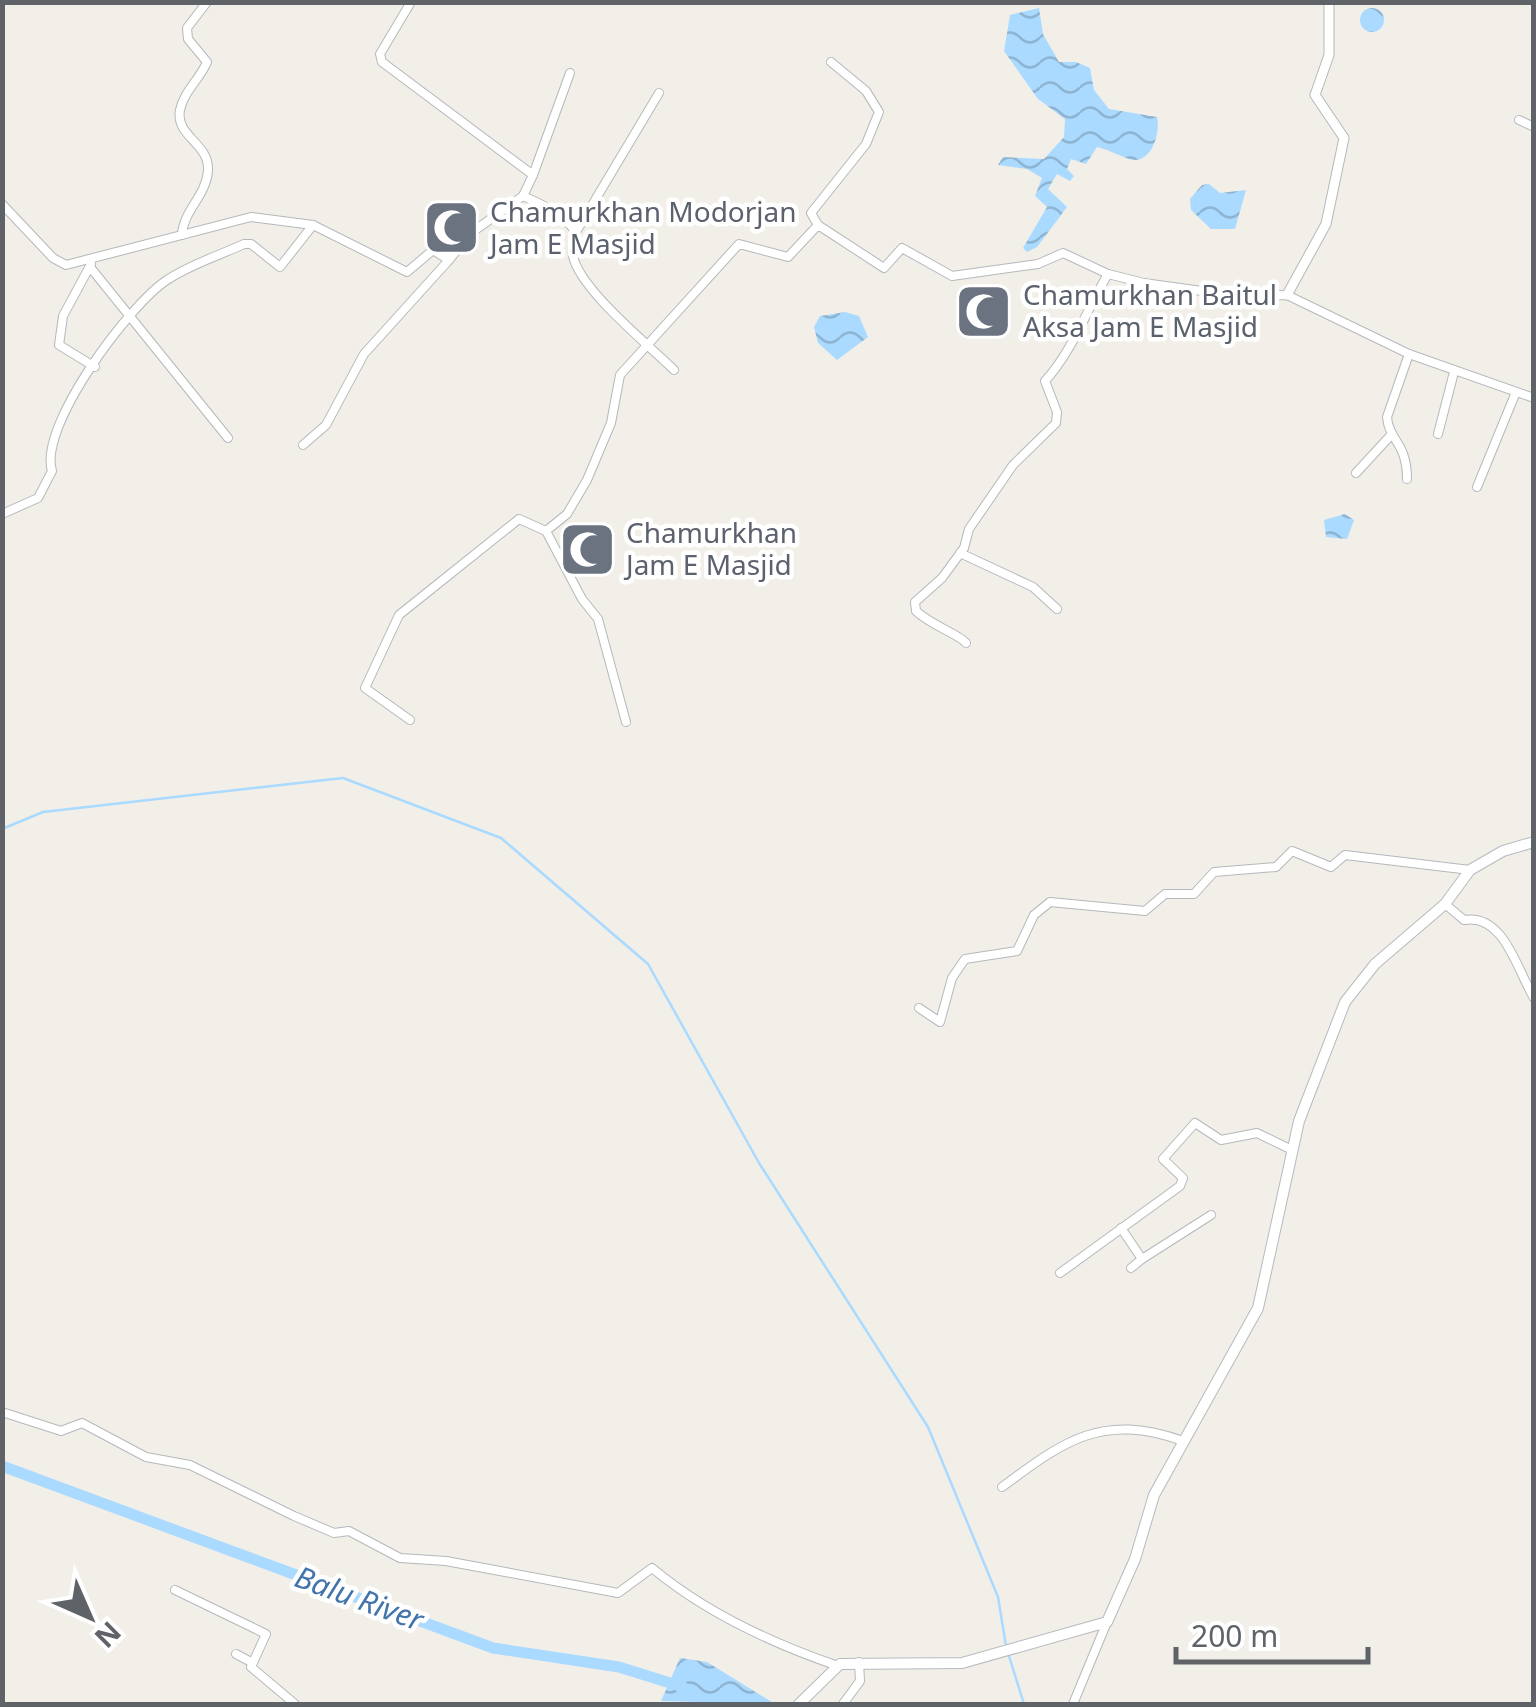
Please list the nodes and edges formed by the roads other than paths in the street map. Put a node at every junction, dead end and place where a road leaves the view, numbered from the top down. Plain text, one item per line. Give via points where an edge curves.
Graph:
1 (208, 2) edge
2 (411, 2) edge
3 (1330, 2) edge
4 (831, 62) dead end
5 (570, 73) dead end
6 (659, 93) dead end
7 (1519, 120) dead end
8 (1534, 127) edge
9 (534, 175) junction
10 (524, 196) junction
11 (2, 204) edge
12 (313, 225) junction
13 (818, 225) junction
14 (576, 232) junction
15 (182, 235) junction
16 (449, 260) junction
17 (92, 264) junction
18 (1108, 274) junction
19 (1287, 296) junction
20 (126, 317) junction
21 (647, 344) junction
22 (1409, 354) junction
23 (95, 367) junction
24 (674, 370) dead end
25 (1454, 372) junction
26 (1516, 392) junction
27 (1534, 398) edge
28 (1392, 434) junction
29 (1438, 434) dead end
30 (228, 438) dead end
31 (303, 445) dead end
32 (1356, 473) dead end
33 (1407, 479) dead end
34 (1477, 487) dead end
35 (2, 514) edge
36 (546, 531) junction
37 (960, 553) junction
38 (1057, 609) dead end
39 (966, 643) dead end
40 (410, 720) dead end
41 (626, 722) dead end
42 (1534, 842) edge
43 (1470, 870) junction
44 (1444, 904) junction
45 (1534, 998) edge
46 (918, 1008) dead end
47 (1292, 1150) junction
48 (1211, 1215) dead end
49 (1121, 1228) junction
50 (1142, 1259) junction
51 (1131, 1268) dead end
52 (1060, 1273) dead end
53 (2, 1412) edge
54 (1183, 1441) junction
55 (1002, 1487) dead end
56 (174, 1590) dead end
57 (1107, 1622) junction
58 (236, 1654) dead end
59 (251, 1662) junction
60 (859, 1662) junction
61 (838, 1666) junction
62 (294, 1704) edge
63 (800, 1704) edge
64 (843, 1704) edge
65 (1074, 1704) edge

1 - 15 street via 186,28 207,62 183,101 181,126 208,158 208,173
2 - 9 street via 380,54 382,62
3 - 19 street via 1329,54 1315,95 1344,138 1326,224
4 - 13 street via 866,91 879,112 866,144 812,213
5 - 9 street
6 - 14 street
7 - 8 street
9 - 10 street
10 - 14 street
10 - 16 street via 472,233
11 - 17 street via 53,258
12 - 15 street via 251,217
12 - 16 street via 404,271 433,250
12 - 20 street via 280,267 244,244 165,281
13 - 18 street via 884,268 904,248 952,276 1038,264 1057,253
13 - 21 street via 788,257 739,244
14 - 21 street via 573,258 613,313
15 - 17 street
16 - 31 street via 364,354 326,425
17 - 20 street
17 - 23 street via 63,316 59,345
18 - 19 street via 1238,296
18 - 37 street via 1060,367 1045,381 1056,423 1014,465
19 - 22 street
20 - 23 street
20 - 30 street
21 - 24 street
21 - 36 street via 620,374 607,435 578,498
22 - 25 street
22 - 28 street via 1388,409
23 - 35 street via 60,425 48,461 52,472 38,498
25 - 26 street
25 - 29 street
26 - 27 street
26 - 34 street
28 - 32 street
28 - 33 street via 1404,449
36 - 40 street via 518,519 399,615 365,688
36 - 41 street via 598,619
37 - 38 street via 1033,587
37 - 39 street via 914,607 939,631
42 - 43 main road
43 - 44 main road
43 - 46 street via 1345,855 1331,867 1292,851 1276,866 1214,872 1194,894 1165,894 1145,911 1050,902 1034,915 1017,951 965,958 940,1022
44 - 45 street via 1464,920 1492,924
44 - 47 main road via 1375,964 1345,1002
47 - 49 street via 1257,1133 1221,1140 1194,1124 1163,1158 1182,1183
47 - 54 main road via 1258,1308
48 - 50 street
49 - 50 street
49 - 52 street
50 - 51 street
53 - 61 street via 61,1431 82,1423 146,1457 190,1465 400,1558 618,1593 652,1568 688,1598
54 - 55 street via 1094,1430
54 - 57 main road via 1154,1495
56 - 59 street via 266,1634
57 - 60 main road via 969,1661
57 - 65 street
58 - 59 street
59 - 62 street
60 - 61 main road
60 - 64 street via 860,1681
61 - 63 main road

